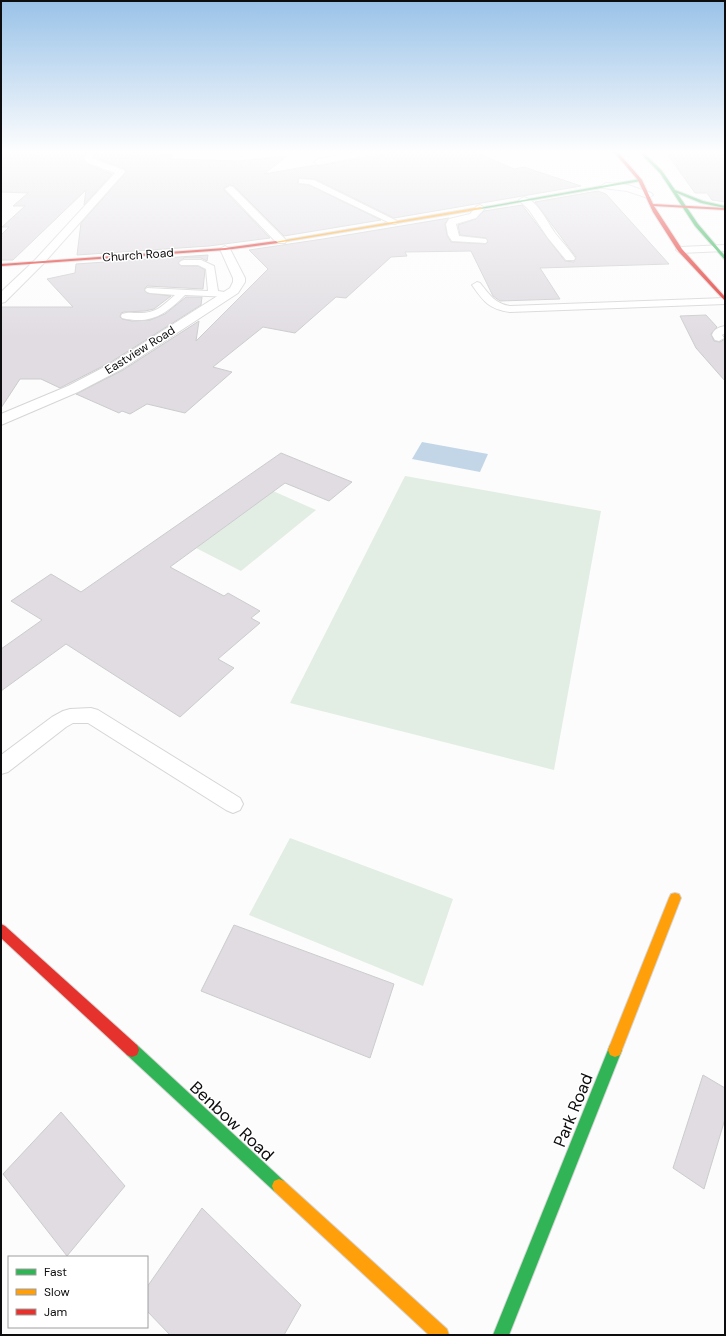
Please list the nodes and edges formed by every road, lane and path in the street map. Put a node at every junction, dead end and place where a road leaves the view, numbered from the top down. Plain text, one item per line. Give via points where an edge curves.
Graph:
1 (83, 213) edge
2 (254, 213) edge
3 (377, 213) edge
4 (448, 213) edge
5 (476, 213) edge
6 (537, 213) edge
7 (656, 213) edge
8 (688, 213) edge
9 (712, 213) edge
10 (725, 215) edge
11 (395, 222) junction
12 (709, 224) dead end
13 (700, 229) junction
14 (281, 241) junction
15 (482, 241) dead end
16 (720, 248) edge
17 (225, 249) junction
18 (680, 250) junction
19 (570, 258) dead end
20 (725, 259) edge
21 (39, 262) junction
22 (184, 263) dead end
23 (1, 265) edge
24 (477, 285) dead end
25 (150, 290) dead end
26 (183, 292) junction
27 (212, 294) junction
28 (228, 295) junction
29 (1, 299) edge
30 (725, 301) edge
31 (126, 316) dead end
32 (1, 420) edge
33 (1, 766) edge
34 (233, 804) dead end
35 (675, 898) dead end
36 (1, 930) edge
37 (441, 1335) edge
38 (501, 1335) edge

1 - 21 street
2 - 14 street
3 - 11 lane
4 - 11 street, Church Road
5 - 15 street via 453,221 453,235 456,239
6 - 19 street
7 - 18 street
8 - 13 street
9 - 10 street
11 - 14 street, Church Road
12 - 13 street
13 - 16 street
14 - 17 street, Church Road
16 - 18 lane
16 - 20 street
17 - 21 street, Church Road
17 - 28 street, Eastview Road via 239,278 237,286
18 - 30 street
21 - 23 street, Church Road
21 - 29 street
22 - 27 lane via 199,263 211,268
24 - 30 lane via 490,303 510,309
25 - 26 lane
26 - 27 lane
26 - 31 lane via 160,314 149,317
27 - 28 lane
28 - 32 street, Eastview Road via 117,366 73,389
33 - 34 lane via 59,722 70,716 91,715
35 - 38 street, Park Road
36 - 37 street, Benbow Road

